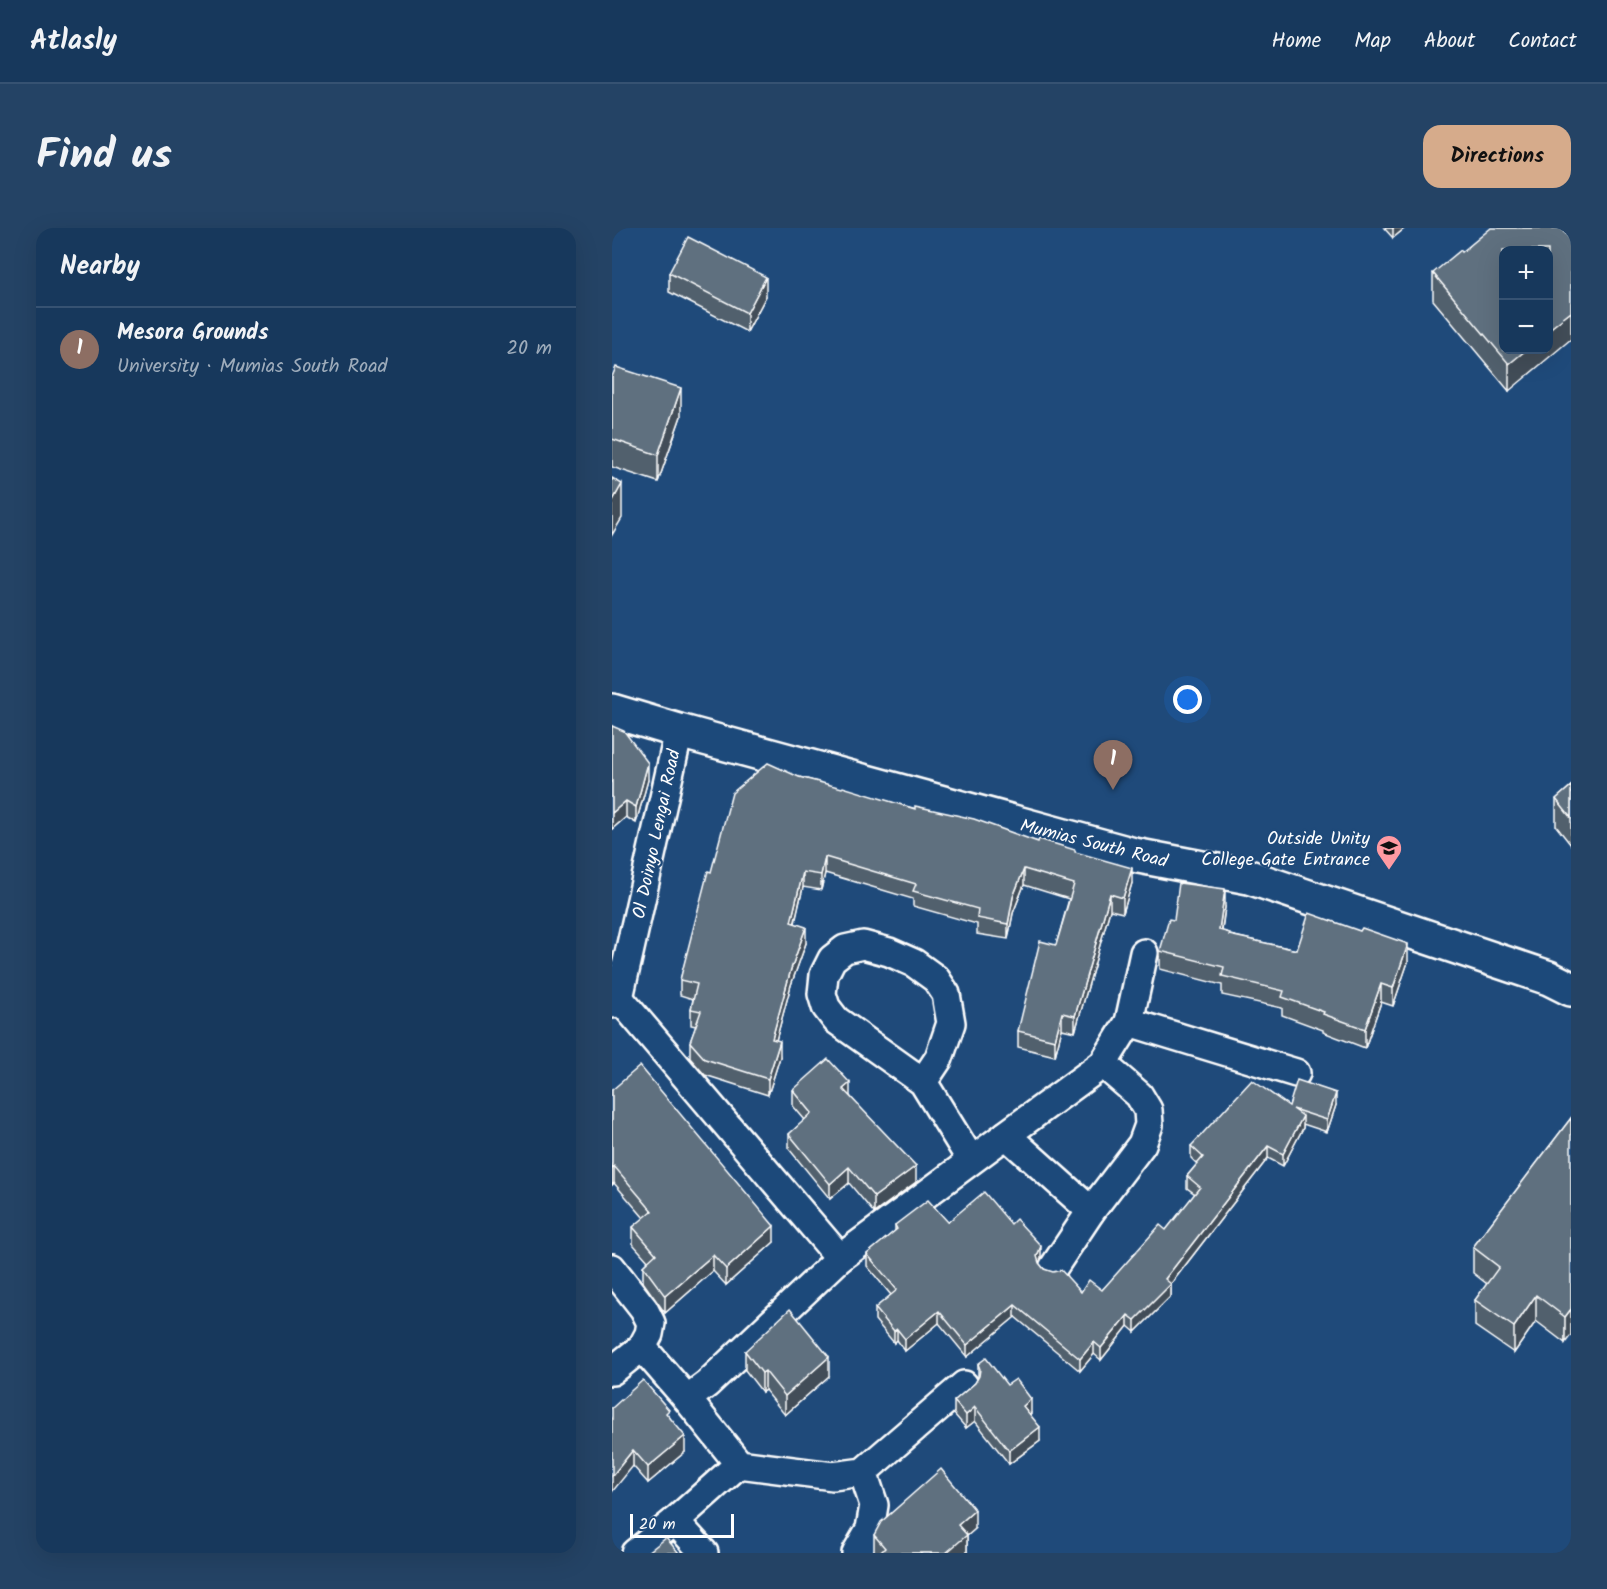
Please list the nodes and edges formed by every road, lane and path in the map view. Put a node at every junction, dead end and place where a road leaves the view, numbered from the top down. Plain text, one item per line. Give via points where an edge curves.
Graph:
1 (612, 711) edge
2 (678, 731) junction
3 (1144, 953) dead end
4 (1571, 989) edge
5 (616, 1001) edge
6 (1129, 1022) junction
7 (1103, 1064) junction
8 (1296, 1072) dead end
9 (923, 1082) junction
10 (1006, 1135) junction
11 (971, 1160) junction
12 (1091, 1211) junction
13 (840, 1258) junction
14 (612, 1268) edge
15 (1053, 1268) dead end
16 (642, 1347) junction
17 (612, 1371) edge
18 (964, 1385) dead end
19 (687, 1399) junction
20 (739, 1464) junction
21 (863, 1472) junction
22 (675, 1521) junction
23 (635, 1553) edge
24 (704, 1553) edge
25 (856, 1553) edge

1 - 2 main road, Mumias South Road
2 - 4 main road, Mumias South Road via 1134,855 1249,877 1549,978
2 - 5 street, Ol Doinyo Lengai Road
3 - 6 street
5 - 13 street
6 - 7 street
6 - 8 street
7 - 10 street
7 - 12 street via 1138,1095 1148,1110 1149,1125 1142,1144
9 - 9 street via 836,1020 826,1007 822,994 824,975 832,959 845,949 863,945 915,963 936,979 946,994 951,1023 939,1058
9 - 11 street
10 - 11 street
10 - 12 street
11 - 13 street
12 - 15 street
13 - 19 street
14 - 16 street via 651,1323
16 - 17 street
16 - 19 street
18 - 21 street
19 - 20 street
20 - 21 street via 833,1476
20 - 22 street
21 - 25 street via 874,1505 870,1529
22 - 23 street
22 - 24 street

